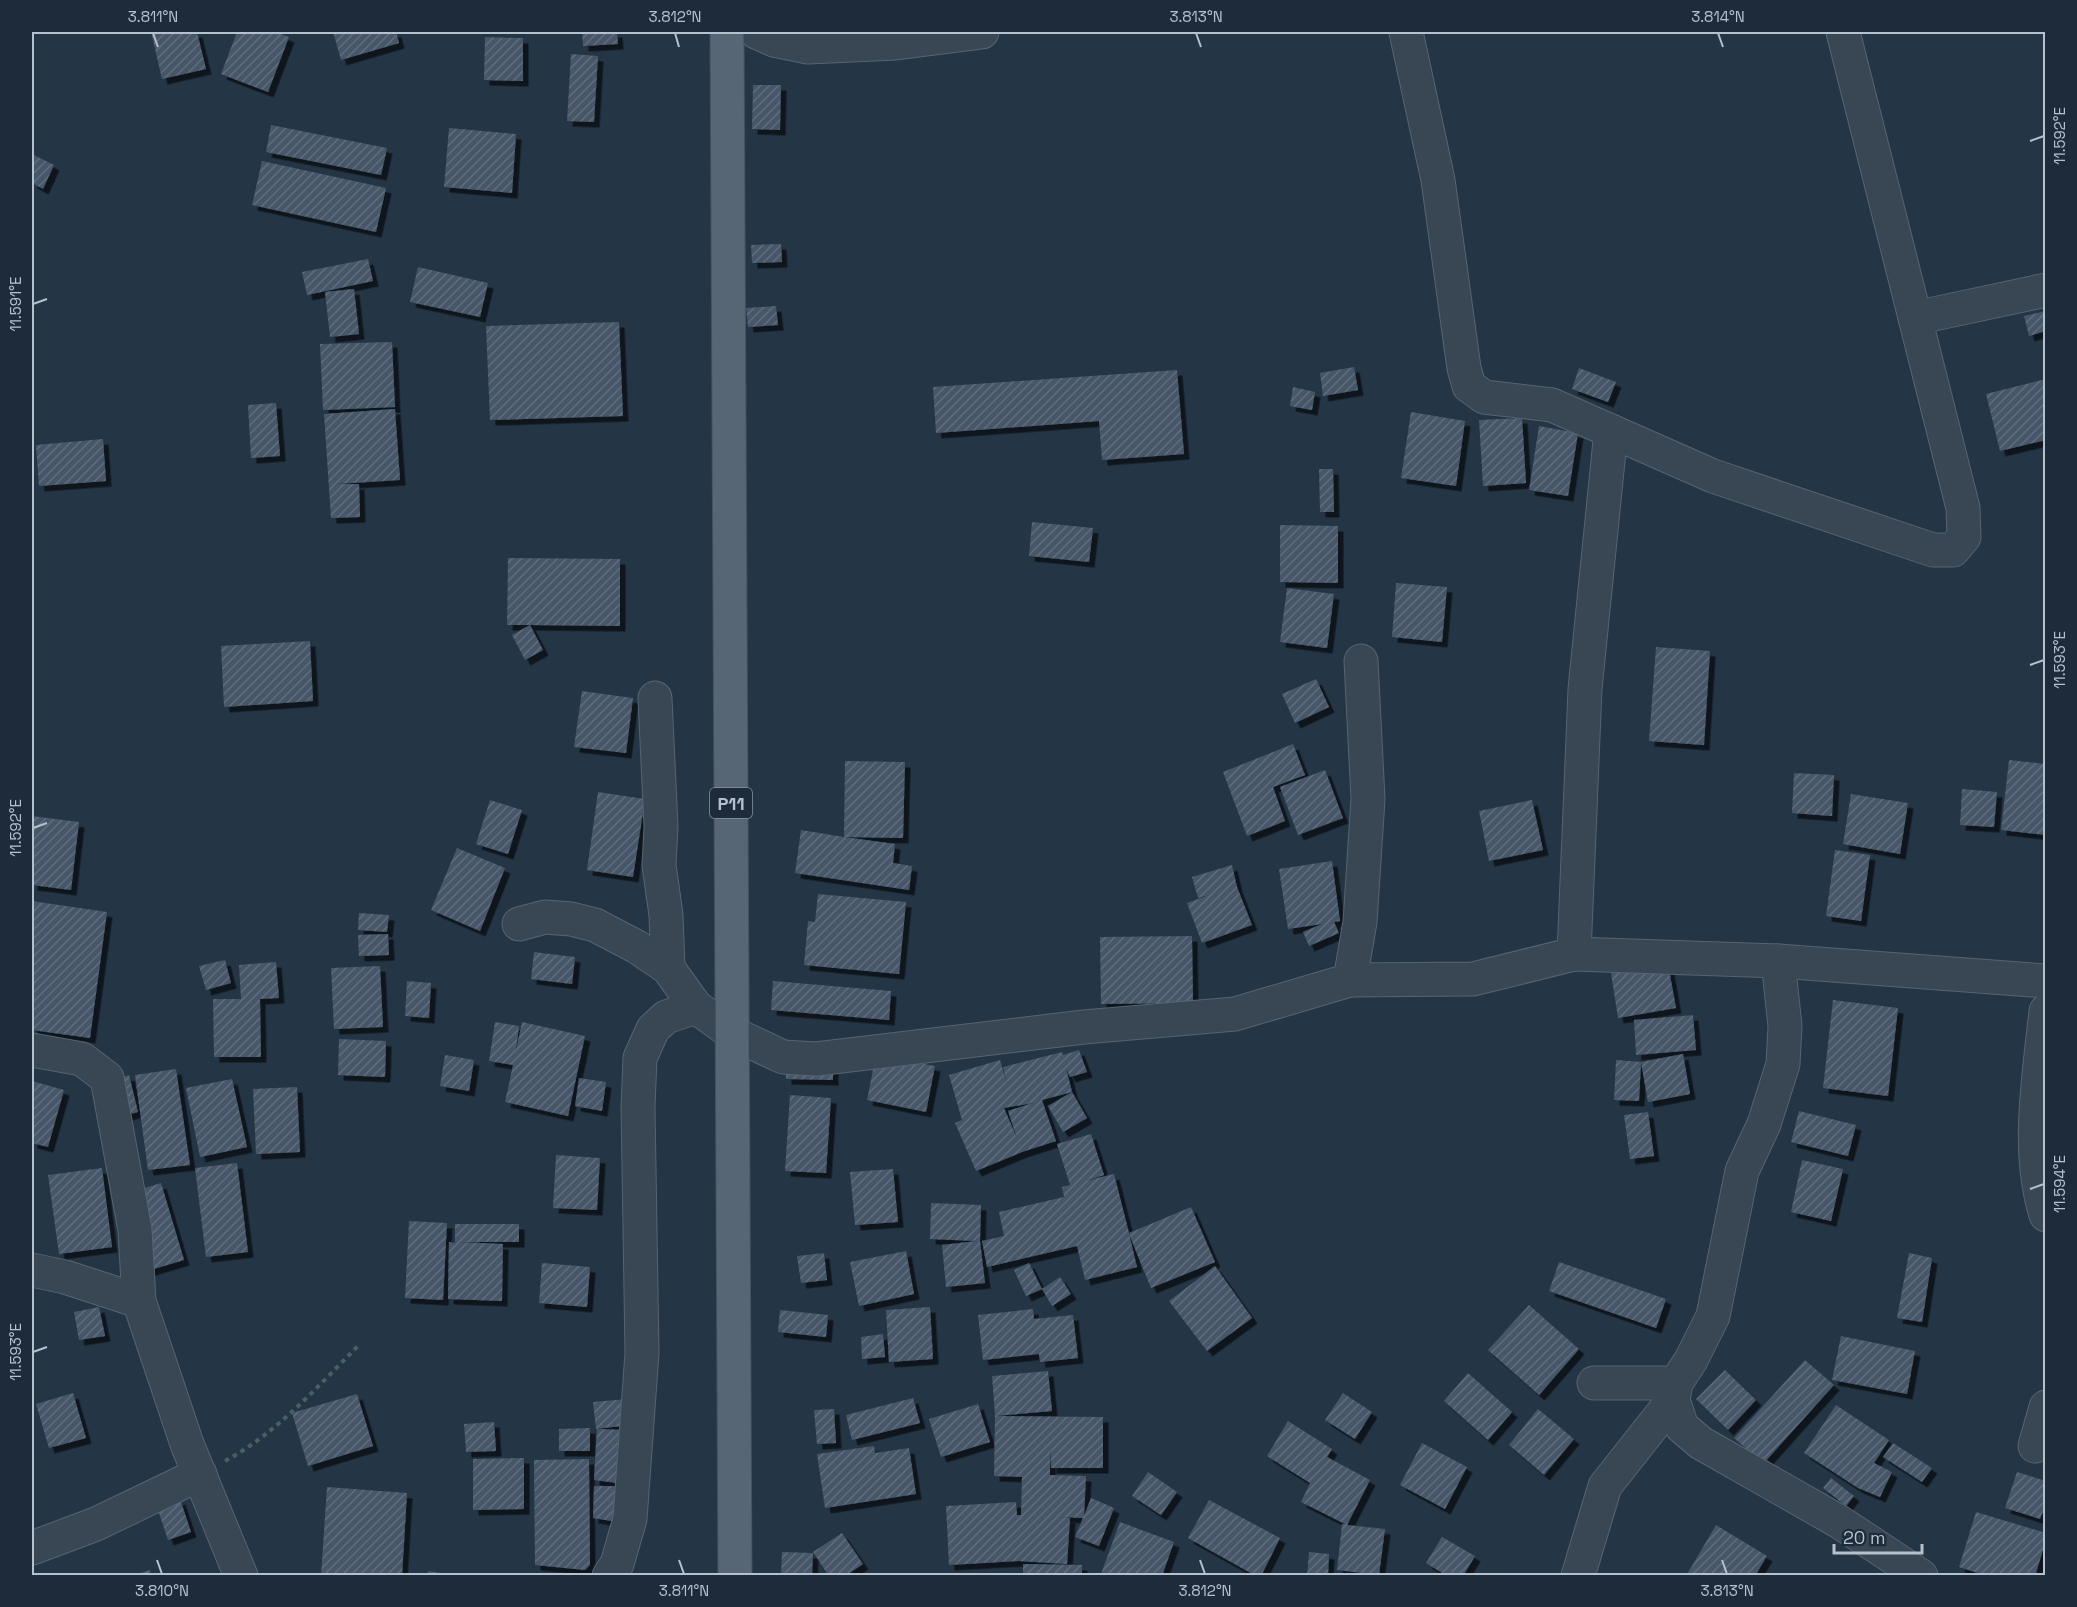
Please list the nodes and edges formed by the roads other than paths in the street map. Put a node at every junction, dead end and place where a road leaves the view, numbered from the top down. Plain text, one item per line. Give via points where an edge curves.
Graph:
1 (727, 32) edge
2 (756, 32) edge
3 (982, 32) edge
4 (1406, 32) edge
5 (1843, 32) edge
6 (2046, 290) edge
7 (1915, 318) junction
8 (1611, 431) junction
9 (1361, 661) dead end
10 (655, 698) dead end
11 (519, 924) dead end
12 (1574, 954) junction
13 (1778, 961) junction
14 (668, 968) junction
15 (1350, 980) junction
16 (2046, 981) edge
17 (696, 1007) junction
18 (2046, 1011) edge
19 (732, 1033) junction
20 (32, 1050) edge
21 (2046, 1215) edge
22 (32, 1270) edge
23 (139, 1300) junction
24 (1594, 1383) dead end
25 (1674, 1391) junction
26 (2046, 1407) edge
27 (2035, 1446) dead end
28 (200, 1474) junction
29 (32, 1548) edge
30 (241, 1575) edge
31 (609, 1575) edge
32 (735, 1575) edge
33 (1578, 1575) edge
34 (1921, 1575) edge

1 - 19 main road, P11
2 - 3 street via 808,47 896,43
4 - 8 street via 1438,180 1469,386 1484,397 1552,405
5 - 7 street
6 - 7 street
7 - 8 street via 1963,508 1965,537 1953,550 1933,550 1713,476
8 - 12 street via 1585,689
9 - 15 street via 1368,799 1360,922
10 - 14 street via 659,865
11 - 14 street via 546,917 595,925
12 - 13 street
12 - 15 street via 1473,979
13 - 16 street
13 - 25 street via 1785,1026 1783,1064 1764,1125 1742,1172 1713,1316
14 - 17 street
15 - 19 street via 1236,1014 1083,1027 816,1059 783,1057
17 - 19 street
17 - 31 street via 666,1017 653,1029 640,1058 642,1353 630,1519
18 - 21 street via 2036,1132 2038,1190
19 - 32 main road, P11
20 - 23 street via 82,1059 107,1078 135,1230
22 - 23 street
23 - 28 street
24 - 25 street
25 - 33 street via 1605,1486
25 - 34 street via 1683,1427 1701,1443 1763,1476
26 - 27 street
28 - 29 street via 96,1524
28 - 30 street

